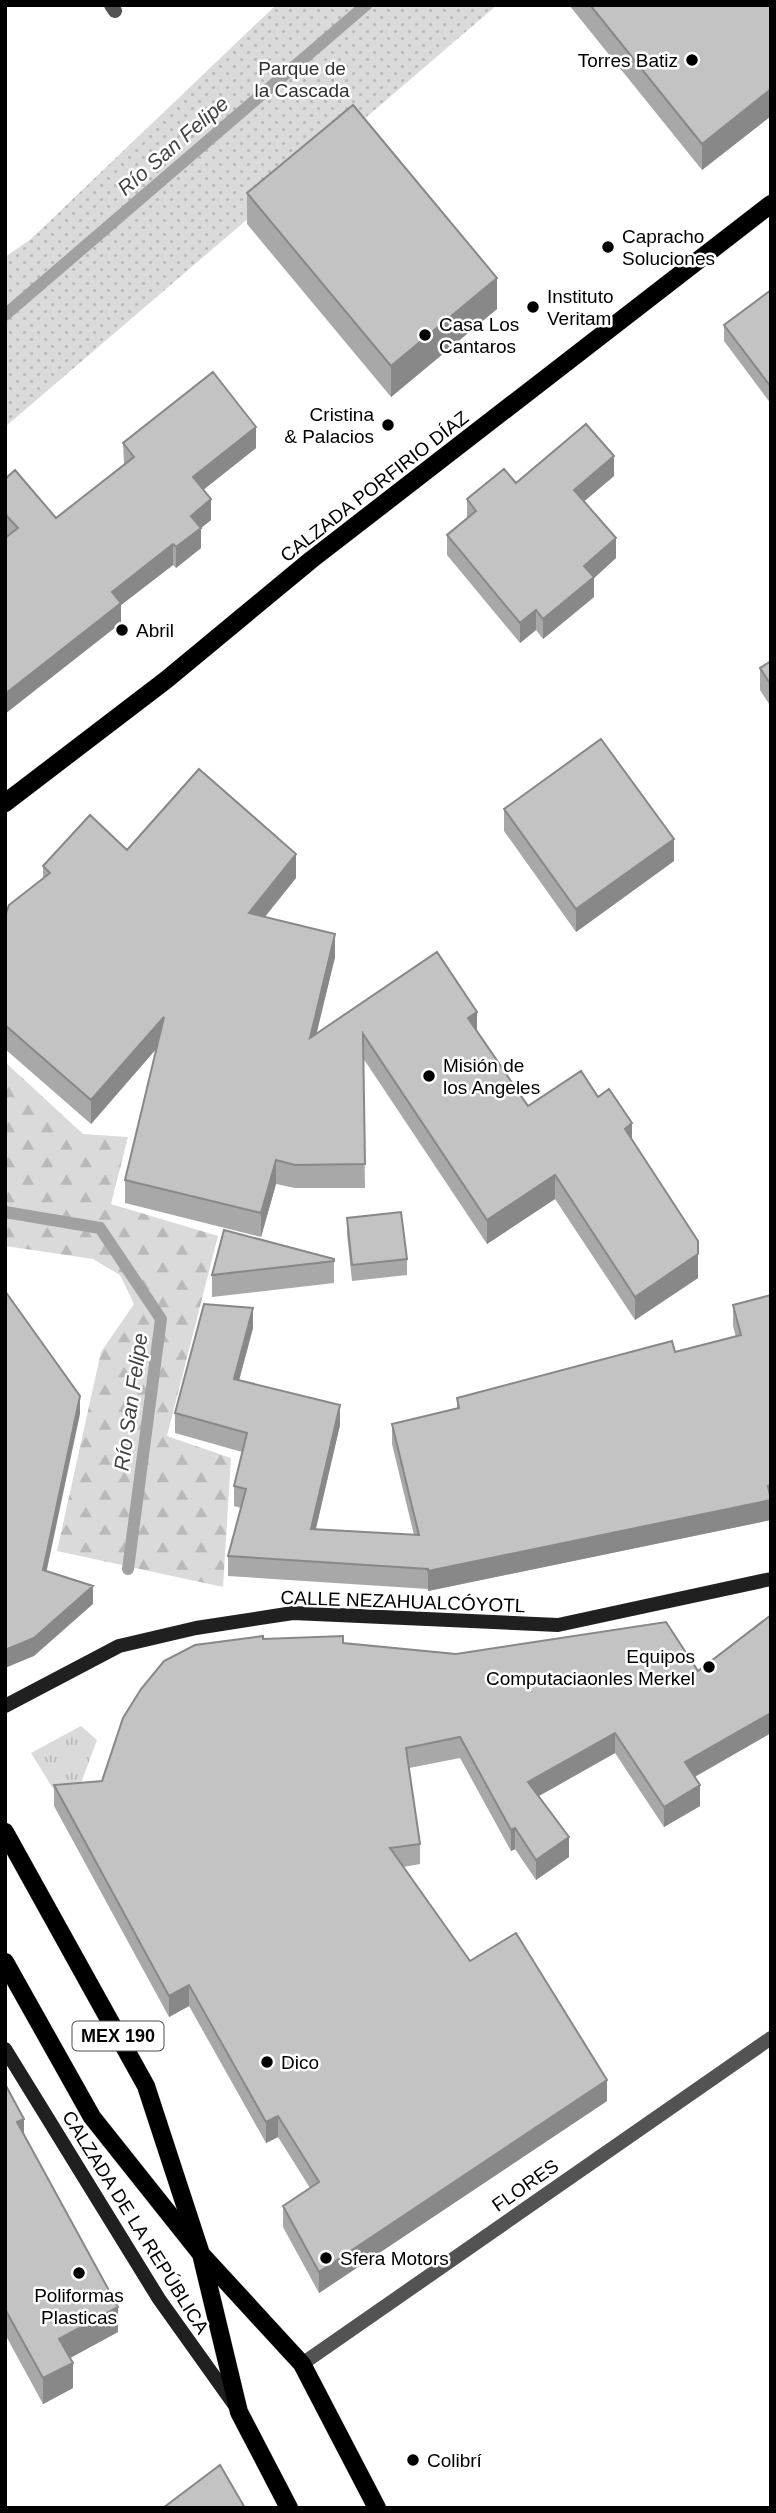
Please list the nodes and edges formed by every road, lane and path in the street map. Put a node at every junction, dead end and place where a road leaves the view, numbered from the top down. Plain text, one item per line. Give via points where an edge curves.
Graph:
1 (771, 204) edge
2 (5, 803) edge
3 (771, 1579) edge
4 (5, 1706) edge
5 (5, 1832) edge
6 (5, 1962) edge
7 (771, 2038) edge
8 (5, 2049) edge
9 (201, 2254) junction
10 (302, 2364) junction
11 (239, 2412) junction
12 (289, 2508) edge
13 (377, 2508) edge

1 - 2 main road, CALZADA PORFIRIO DÍAZ
3 - 4 main road, CALLE NEZAHUALCÓYOTL via 558,1625 293,1613 196,1628 119,1646
5 - 9 main road, MEX 190 via 146,2086
6 - 9 main road, MEX 190 via 92,2117
7 - 10 street, FLORES
8 - 11 main road, CALZADA DE LA REPÚBLICA via 159,2299
9 - 10 main road, MEX 190
9 - 11 main road, MEX 190
10 - 13 main road, MEX 190
11 - 12 main road, MEX 190

